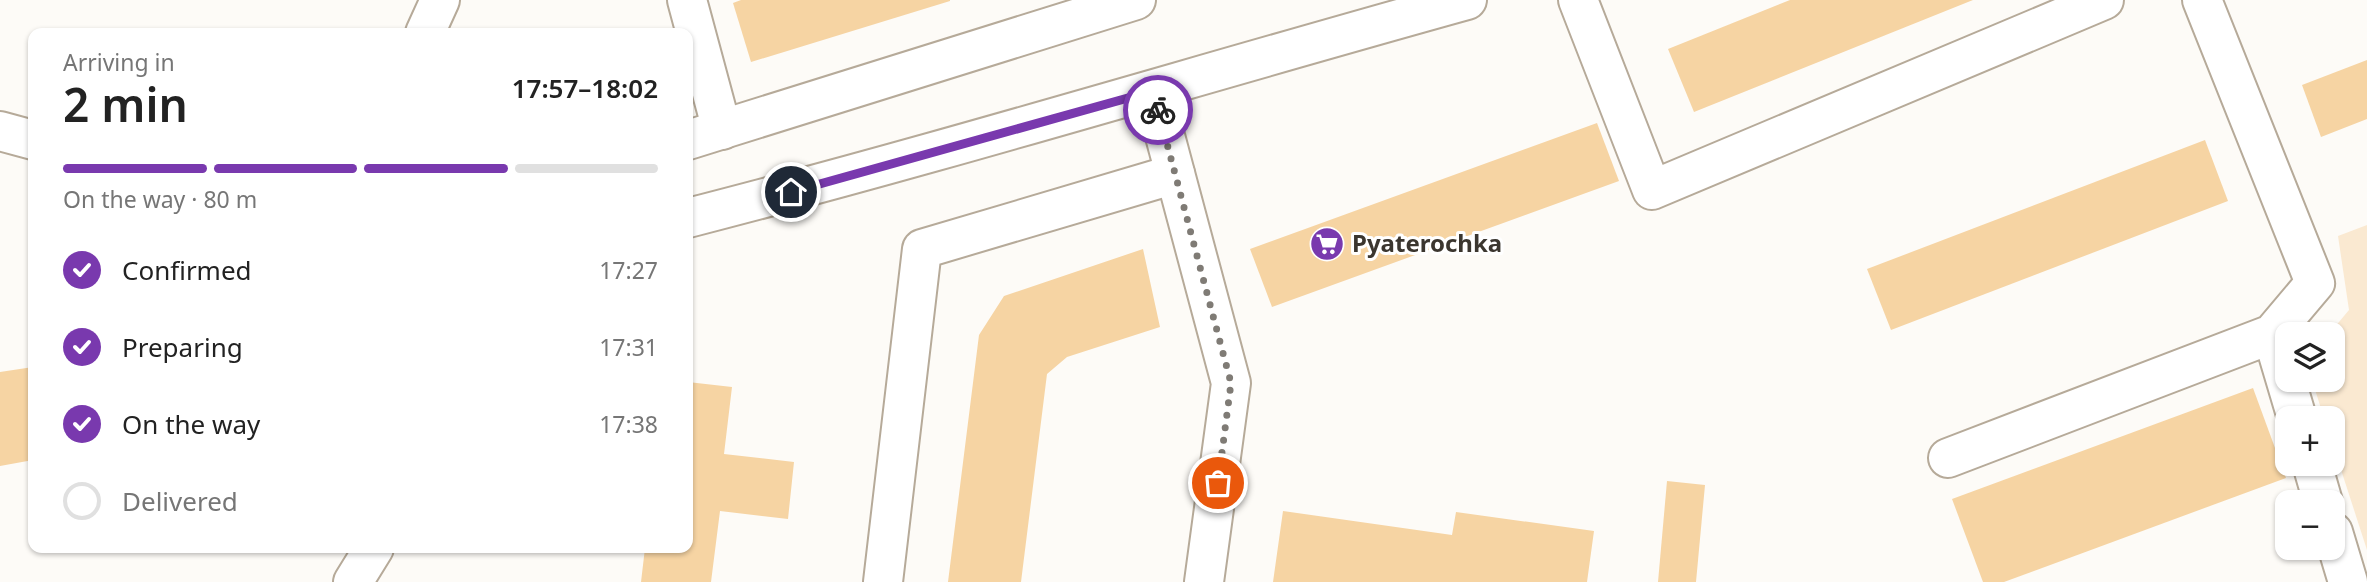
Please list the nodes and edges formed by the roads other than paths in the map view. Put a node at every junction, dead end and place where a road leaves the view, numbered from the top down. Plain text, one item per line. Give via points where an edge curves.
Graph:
1 (440, 0) edge
2 (687, 0) edge
3 (1136, 0) edge
4 (1467, 0) edge
5 (1578, 0) edge
6 (2104, 0) edge
7 (2202, 0) edge
8 (427, 28) edge
9 (691, 28) edge
10 (693, 45) edge
11 (1153, 91) junction
12 (0, 131) edge
13 (705, 135) edge
14 (28, 139) edge
15 (1175, 174) junction
16 (693, 217) edge
17 (2272, 334) junction
18 (2293, 406) edge
19 (1948, 458) dead end
20 (371, 553) edge
21 (2341, 560) edge
22 (353, 582) edge
23 (883, 582) edge
24 (1204, 582) edge
25 (2348, 582) edge

1 - 8 street
2 - 9 street
3 - 13 street
4 - 11 street
5 - 6 street via 1652,190
7 - 17 street via 2315,283
10 - 13 street
11 - 15 street
11 - 16 street
12 - 14 street
15 - 23 street via 922,249
15 - 24 street via 1231,383
17 - 18 street
17 - 19 street
20 - 22 street
21 - 25 street

